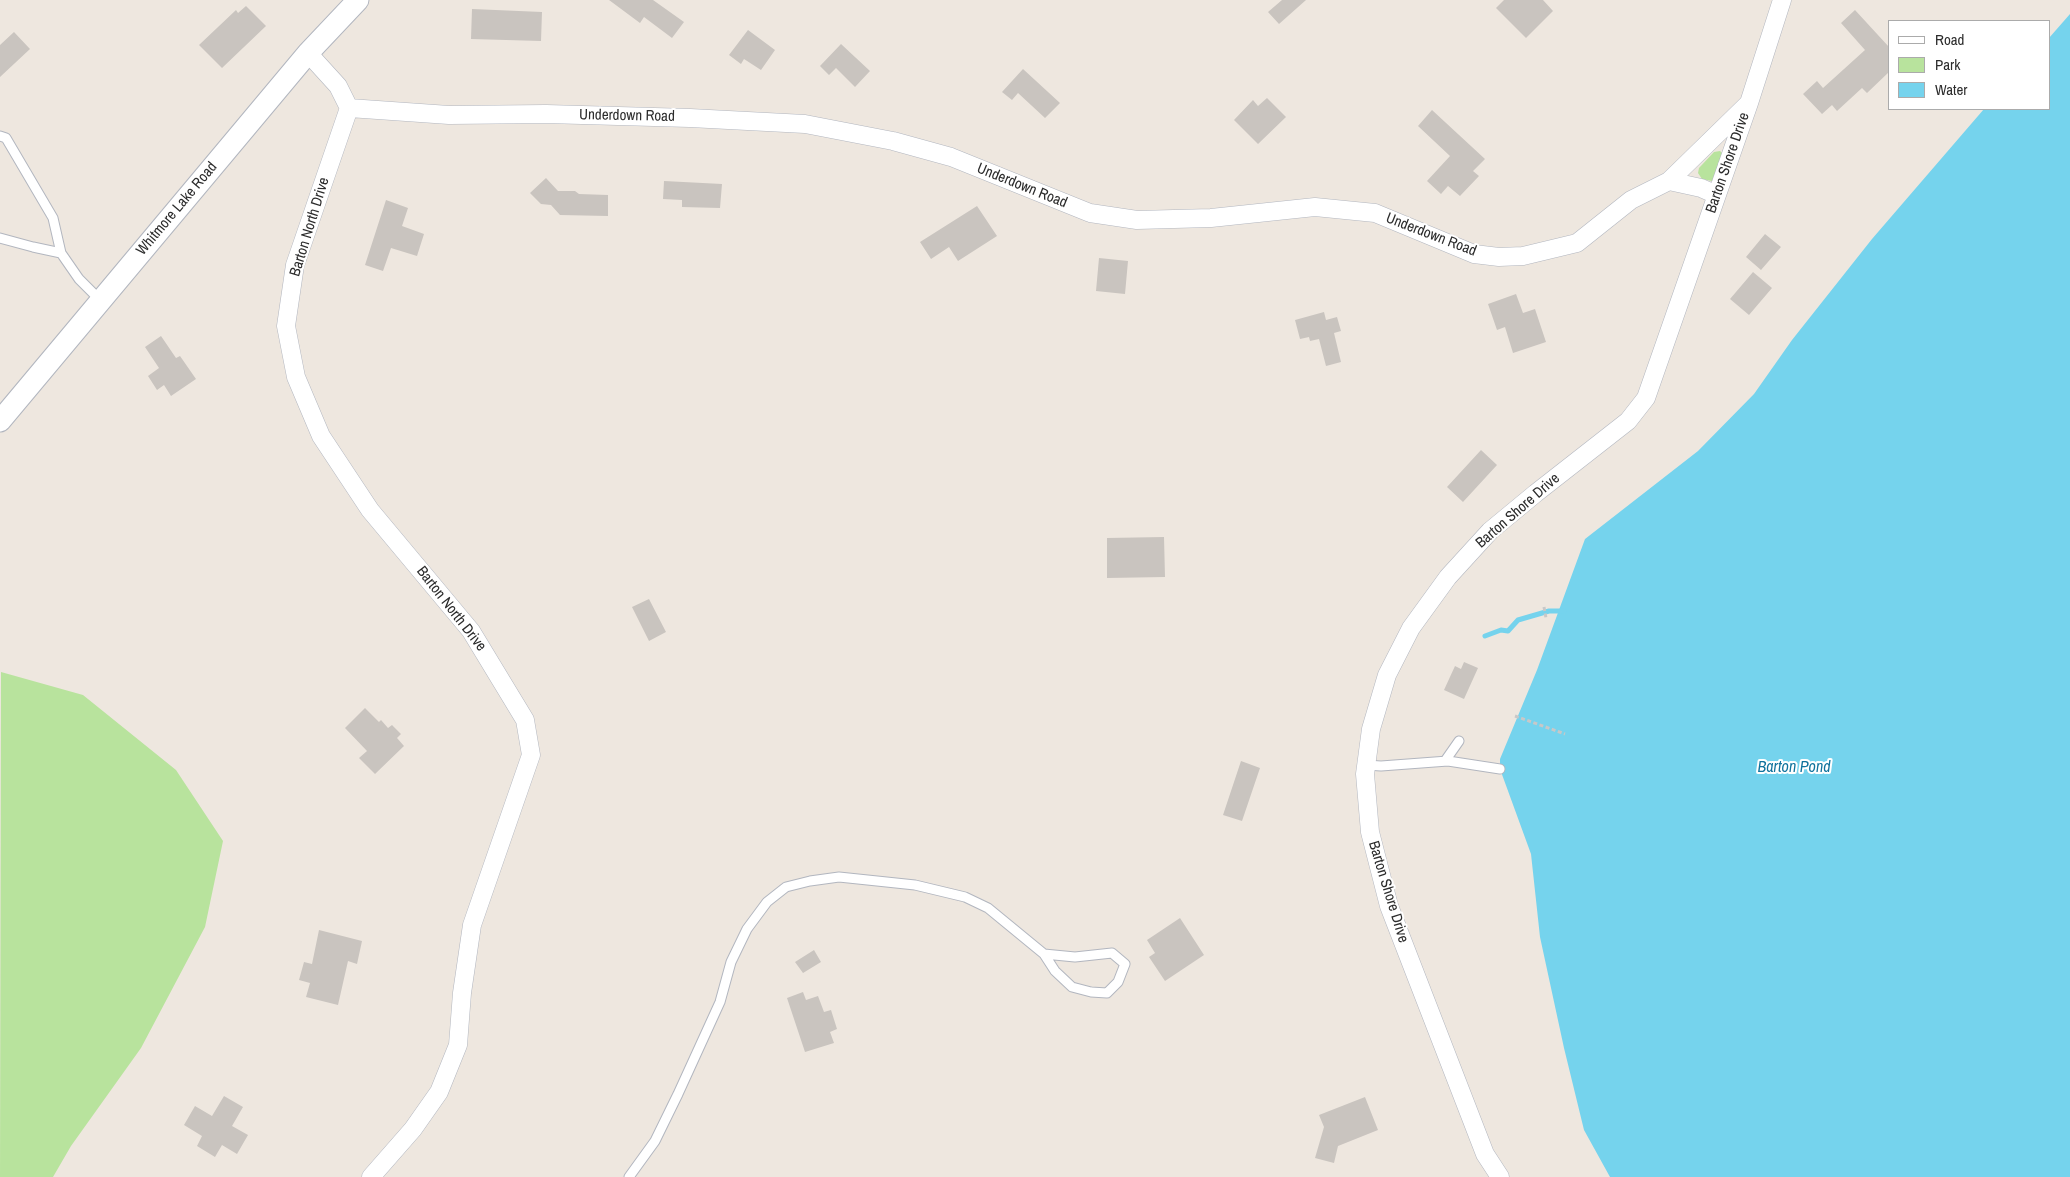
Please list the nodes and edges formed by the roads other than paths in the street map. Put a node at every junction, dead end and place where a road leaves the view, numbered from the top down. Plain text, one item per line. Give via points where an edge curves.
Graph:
1 (358, 0) edge
2 (1782, 0) edge
3 (308, 53) junction
4 (1750, 103) junction
5 (349, 108) junction
6 (0, 136) edge
7 (1669, 181) junction
8 (1717, 195) junction
9 (0, 238) edge
10 (61, 252) junction
11 (100, 300) junction
12 (0, 421) edge
13 (1459, 741) dead end
14 (1445, 761) junction
15 (1366, 765) junction
16 (1500, 769) dead end
17 (1044, 954) junction
18 (371, 1177) edge
19 (629, 1177) edge
20 (1500, 1177) edge

1 - 3 street, Whitmore Lake Road
2 - 4 street, Barton Shore Drive
3 - 5 street via 338,86
3 - 11 street, Whitmore Lake Road
4 - 7 street, Underdown Road
4 - 8 street, Barton Shore Drive
5 - 7 street, Underdown Road via 449,115 613,116 805,124 893,141 951,157 1090,213 1137,220 1211,218 1314,207 1375,213 1474,254 1499,257 1523,256 1577,243 1631,200
5 - 18 street, Barton North Drive via 296,265 286,326 296,377 322,436 370,510 471,631 526,720 531,755 472,925 458,1045 440,1092
6 - 10 lane via 6,138 53,218
7 - 8 street
8 - 15 street, Barton Shore Drive via 1646,398 1628,421 1490,531 1448,577 1411,628 1387,675 1371,729
9 - 10 lane
10 - 11 lane via 79,279
11 - 12 street, Whitmore Lake Road
13 - 14 lane
14 - 15 lane
14 - 16 lane
15 - 20 street, Barton Shore Drive via 1370,832 1390,906 1486,1154
17 - 17 lane via 1055,971 1072,987 1091,992 1107,993 1118,982 1125,964 1112,954 1075,957
17 - 19 lane via 988,908 965,897 915,885 839,877 786,887 767,902 747,929 731,962 720,1002 678,1094 655,1141

